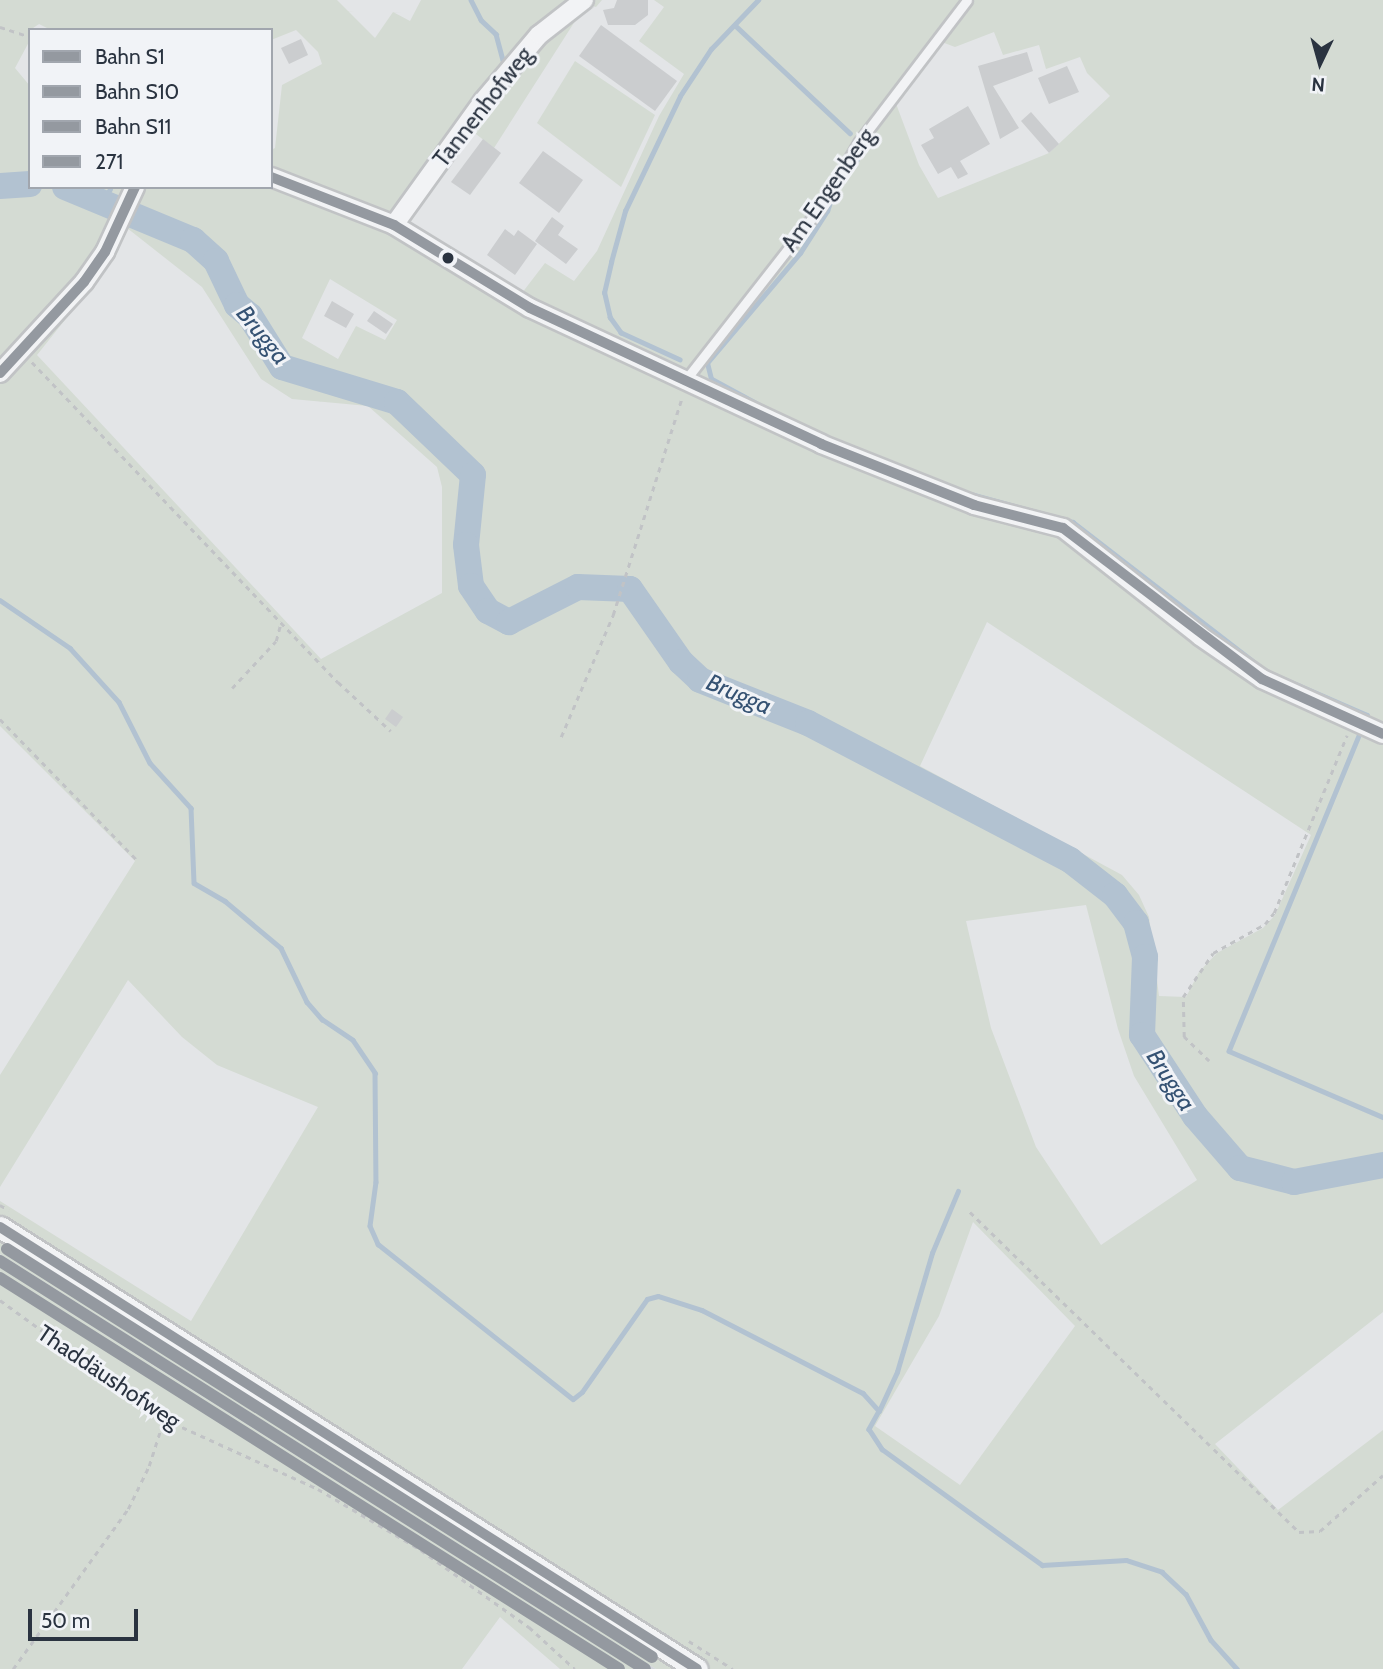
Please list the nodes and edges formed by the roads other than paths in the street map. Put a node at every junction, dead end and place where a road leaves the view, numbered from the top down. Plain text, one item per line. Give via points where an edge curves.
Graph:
1 (584, 0) edge
2 (967, 0) edge
3 (273, 178) edge
4 (133, 192) edge
5 (394, 225) junction
6 (0, 373) edge
7 (687, 378) junction
8 (1383, 734) edge
9 (0, 1227) edge
10 (697, 1669) edge

1 - 5 street, Tannenhofweg via 539,35 499,82
2 - 7 lane, Am Engenberg via 859,142 819,209
3 - 5 street
4 - 6 street via 84,282
5 - 7 street via 530,308
7 - 8 street via 915,484 1063,528 1262,679
9 - 10 street

